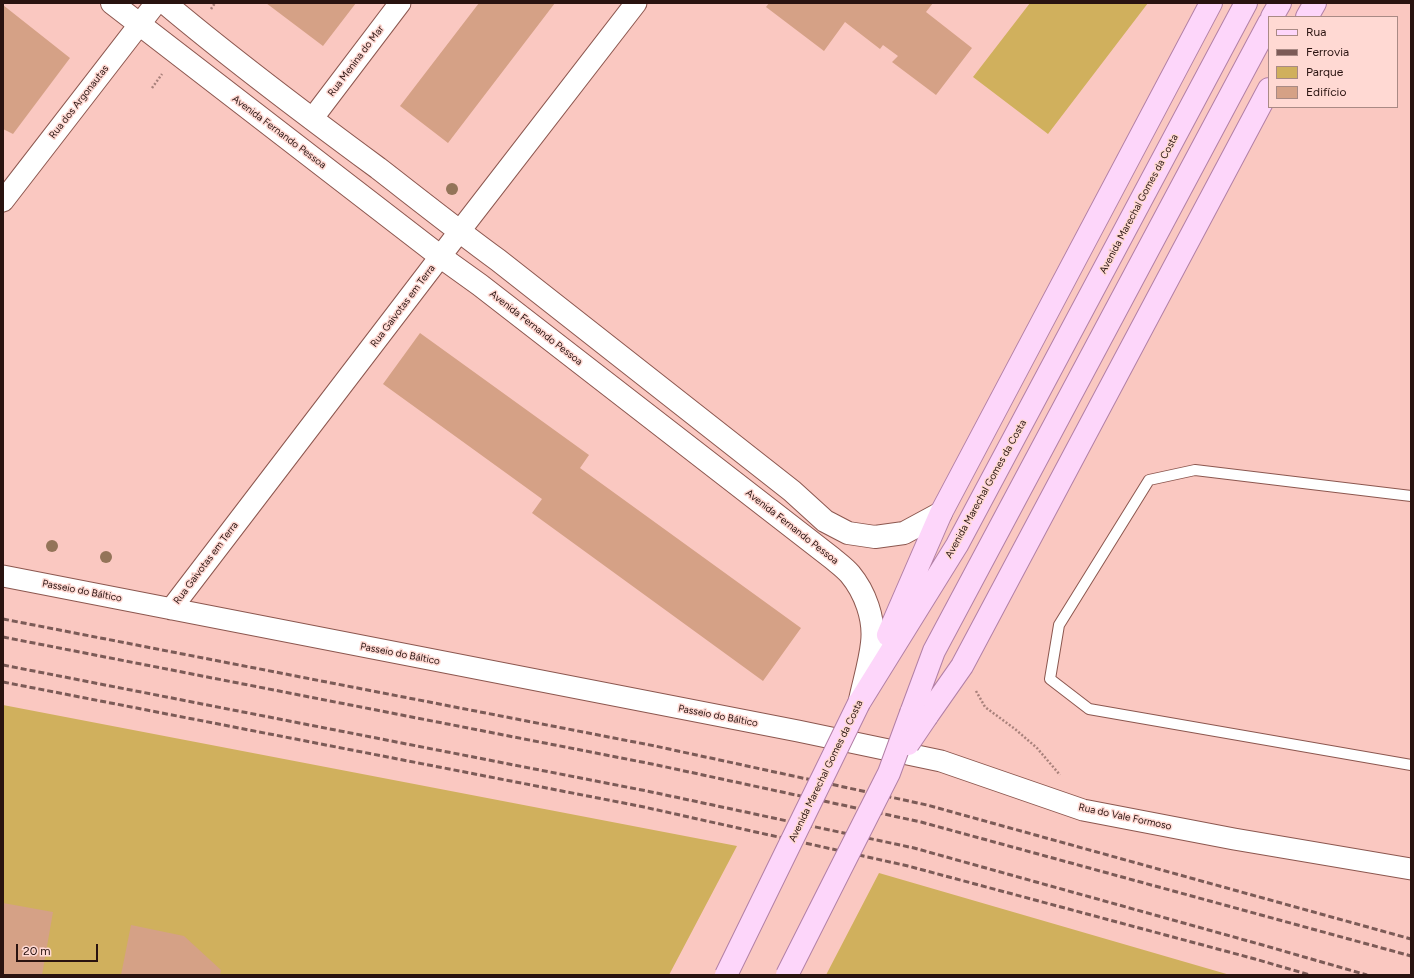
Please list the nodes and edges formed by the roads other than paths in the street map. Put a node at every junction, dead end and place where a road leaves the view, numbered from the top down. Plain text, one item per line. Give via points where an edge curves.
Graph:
1 (112, 3) edge
2 (156, 3) edge
3 (165, 3) edge
4 (400, 3) edge
5 (636, 3) edge
6 (1211, 3) edge
7 (1246, 3) edge
8 (1280, 3) edge
9 (1315, 3) edge
10 (1273, 16) edge
11 (1308, 16) edge
12 (139, 24) junction
13 (1268, 26) edge
14 (1268, 91) edge
15 (312, 119) junction
16 (3, 201) edge
17 (459, 232) junction
18 (440, 257) junction
19 (1411, 496) edge
20 (941, 513) junction
21 (3, 576) edge
22 (171, 609) junction
23 (859, 703) junction
24 (919, 715) junction
25 (798, 732) joint
26 (1411, 765) edge
27 (1411, 869) edge
28 (726, 975) edge
29 (787, 975) edge

1 - 12 street, Avenida Fernando Pessoa
2 - 12 street, Rua dos Argonautas
3 - 15 street
4 - 15 street, Rua Menina do Mar
5 - 17 street, Rua Gaivotas em Terra
6 - 20 main road
7 - 23 main road, Avenida Marechal Gomes da Costa via 957,545
8 - 10 main road
9 - 11 main road
12 - 16 street, Rua dos Argonautas
12 - 18 street, Avenida Fernando Pessoa
13 - 24 main road via 934,651
14 - 24 main road via 962,666
15 - 17 street
17 - 18 street, Rua Gaivotas em Terra
17 - 20 street via 505,265 792,491 825,522 848,533 875,537 904,533
18 - 22 street, Rua Gaivotas em Terra
18 - 23 street, Avenida Fernando Pessoa via 480,285 850,573 869,611 871,626 872,642
19 - 26 lane via 1195,470 1149,480 1059,625 1050,680 1089,709
20 - 23 main road
21 - 22 street, Passeio do Báltico
22 - 25 street, Passeio do Báltico
23 - 28 main road, Avenida Marechal Gomes da Costa, bridge
24 - 29 main road, bridge
25 - 27 street, Rua do Vale Formoso via 941,761 1083,810

